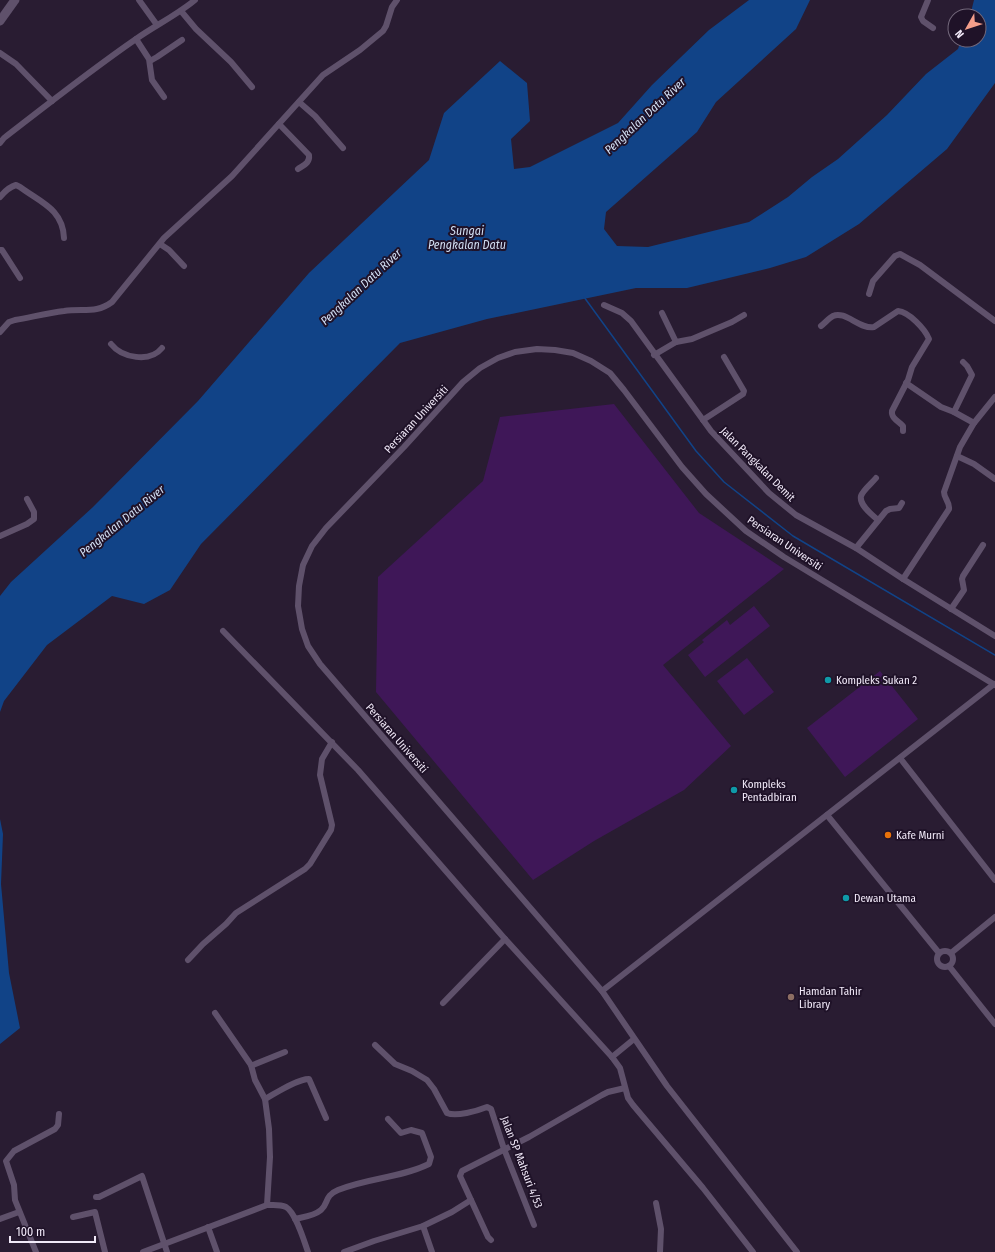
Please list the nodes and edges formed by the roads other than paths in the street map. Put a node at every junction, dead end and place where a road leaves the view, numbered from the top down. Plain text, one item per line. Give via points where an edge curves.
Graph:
1 (15, 0) edge
2 (139, 0) edge
3 (195, 0) edge
4 (397, 0) edge
5 (928, 0) edge
6 (181, 11) junction
7 (0, 22) edge
8 (157, 25) junction
9 (933, 28) dead end
10 (136, 39) junction
11 (182, 40) dead end
12 (0, 53) edge
13 (150, 60) junction
14 (252, 87) dead end
15 (164, 97) dead end
16 (52, 101) junction
17 (299, 102) junction
18 (279, 124) junction
19 (0, 143) edge
20 (343, 148) dead end
21 (298, 169) dead end
22 (0, 196) edge
23 (64, 238) dead end
24 (160, 244) junction
25 (0, 250) edge
26 (184, 266) dead end
27 (20, 278) dead end
28 (869, 294) dead end
29 (604, 305) dead end
30 (662, 313) dead end
31 (744, 315) dead end
32 (995, 321) edge
33 (821, 326) dead end
34 (0, 332) edge
35 (676, 342) junction
36 (111, 344) dead end
37 (162, 348) dead end
38 (654, 354) junction
39 (724, 357) dead end
40 (963, 362) dead end
41 (906, 383) junction
42 (995, 397) edge
43 (954, 412) junction
44 (703, 420) junction
45 (974, 424) junction
46 (903, 431) dead end
47 (957, 456) junction
48 (876, 478) dead end
49 (995, 479) edge
50 (27, 499) dead end
51 (902, 503) dead end
52 (878, 520) junction
53 (0, 536) edge
54 (983, 544) dead end
55 (856, 548) junction
56 (903, 579) junction
57 (951, 609) junction
58 (223, 631) dead end
59 (995, 636) edge
60 (994, 684) edge
61 (332, 742) junction
62 (900, 758) junction
63 (827, 815) junction
64 (995, 880) edge
65 (995, 917) edge
66 (506, 939) junction
67 (938, 953) junction
68 (951, 953) junction
69 (188, 960) dead end
70 (949, 966) junction
71 (602, 991) junction
72 (443, 1003) dead end
73 (215, 1013) dead end
74 (995, 1024) edge
75 (634, 1039) junction
76 (375, 1045) dead end
77 (285, 1052) dead end
78 (612, 1057) junction
79 (251, 1065) junction
80 (625, 1088) junction
81 (265, 1099) junction
82 (59, 1114) dead end
83 (326, 1118) dead end
84 (388, 1119) dead end
85 (504, 1149) junction
86 (96, 1197) dead end
87 (471, 1200) junction
88 (656, 1203) dead end
89 (267, 1205) junction
90 (19, 1212) junction
91 (73, 1217) dead end
92 (0, 1219) edge
93 (295, 1219) junction
94 (534, 1225) dead end
95 (423, 1226) junction
96 (208, 1228) junction
97 (491, 1240) dead end
98 (164, 1244) junction
99 (36, 1252) edge
100 (105, 1252) edge
101 (143, 1252) edge
102 (167, 1252) edge
103 (217, 1252) edge
104 (308, 1252) edge
105 (344, 1252) edge
106 (432, 1252) edge
107 (660, 1252) edge
108 (754, 1252) edge
109 (797, 1252) edge

1 - 7 main road
2 - 8 street
3 - 6 street
4 - 17 street via 382,31 360,50 323,75
5 - 9 street via 921,17
6 - 8 street
6 - 14 street
8 - 10 street
10 - 13 street
10 - 16 street
11 - 13 street
12 - 16 street via 16,64
13 - 15 street via 152,80
16 - 19 street
17 - 18 street
17 - 20 street
18 - 21 street via 309,155 310,160
18 - 24 street via 232,176
22 - 23 street via 12,186 20,187 58,215
24 - 26 street
24 - 34 street via 119,295 106,306 90,311 65,311 15,320 9,322
25 - 27 street
28 - 32 street via 873,281 895,256 900,254 920,265
29 - 38 street, Jalan Pangkalan Demit via 622,313 631,321
30 - 35 street
31 - 35 street via 692,339
33 - 41 street via 828,319 843,315 870,328 898,310 905,312 925,330 929,338
35 - 38 street
36 - 37 street via 118,351 139,357 154,356
38 - 44 street, Jalan Pangkalan Demit
39 - 44 street via 744,391
40 - 43 street via 972,375
41 - 43 street via 941,407
41 - 46 street via 892,411 892,415 903,426
42 - 45 street
43 - 45 street
44 - 55 street, Jalan Pangkalan Demit via 764,487 796,515
45 - 47 street
47 - 49 street
47 - 56 street via 944,492 950,509
48 - 52 street via 861,498 863,505
50 - 53 street via 34,512 34,519
51 - 52 street via 899,508 888,509
52 - 55 street
54 - 57 street via 963,576 964,590
55 - 56 street, Jalan Pangkalan Demit
56 - 57 street, Jalan Pangkalan Demit
57 - 59 street, Jalan Pangkalan Demit
58 - 61 street
60 - 62 street
60 - 71 street, Persiaran Universiti via 784,557 746,531 706,494 682,467 610,373 591,361 573,353 537,349 515,352 480,368 463,382 312,546 303,565 299,586 298,606 302,629 308,646 320,664
61 - 66 street
61 - 69 street via 322,759 320,775 332,825 310,864 236,912
62 - 63 street
62 - 64 street
63 - 67 street
63 - 71 street
65 - 68 street
66 - 72 street
66 - 78 street
67 - 68 street via 946,950
67 - 70 street via 937,963 944,967
68 - 70 street via 953,958
70 - 74 street
71 - 75 street, Persiaran Universiti
73 - 79 street
75 - 78 street
75 - 109 street, Persiaran Universiti
76 - 85 street, Jalan SP Mahsuri 4/53 via 396,1064 427,1080 447,1113 455,1115 487,1107 491,1109
77 - 79 street
78 - 80 street via 620,1068
79 - 81 street via 255,1080
80 - 85 street via 602,1095
80 - 108 street via 633,1105
81 - 83 street via 309,1079
81 - 89 street via 270,1157
82 - 90 street via 55,1129 14,1151 6,1161
84 - 93 street via 401,1133 411,1130 422,1133 431,1157 429,1164 396,1176 340,1189 329,1196 320,1211
85 - 87 street via 461,1172 460,1176
85 - 94 street, Jalan SP Mahsuri 4/53
86 - 98 street via 142,1176
87 - 95 street
87 - 97 street
88 - 107 street
89 - 93 street via 286,1207
89 - 96 street
90 - 92 street
90 - 99 street
91 - 100 street via 95,1212
93 - 104 street
95 - 105 street
95 - 106 street
96 - 98 street
96 - 103 street
98 - 101 street
98 - 102 street

